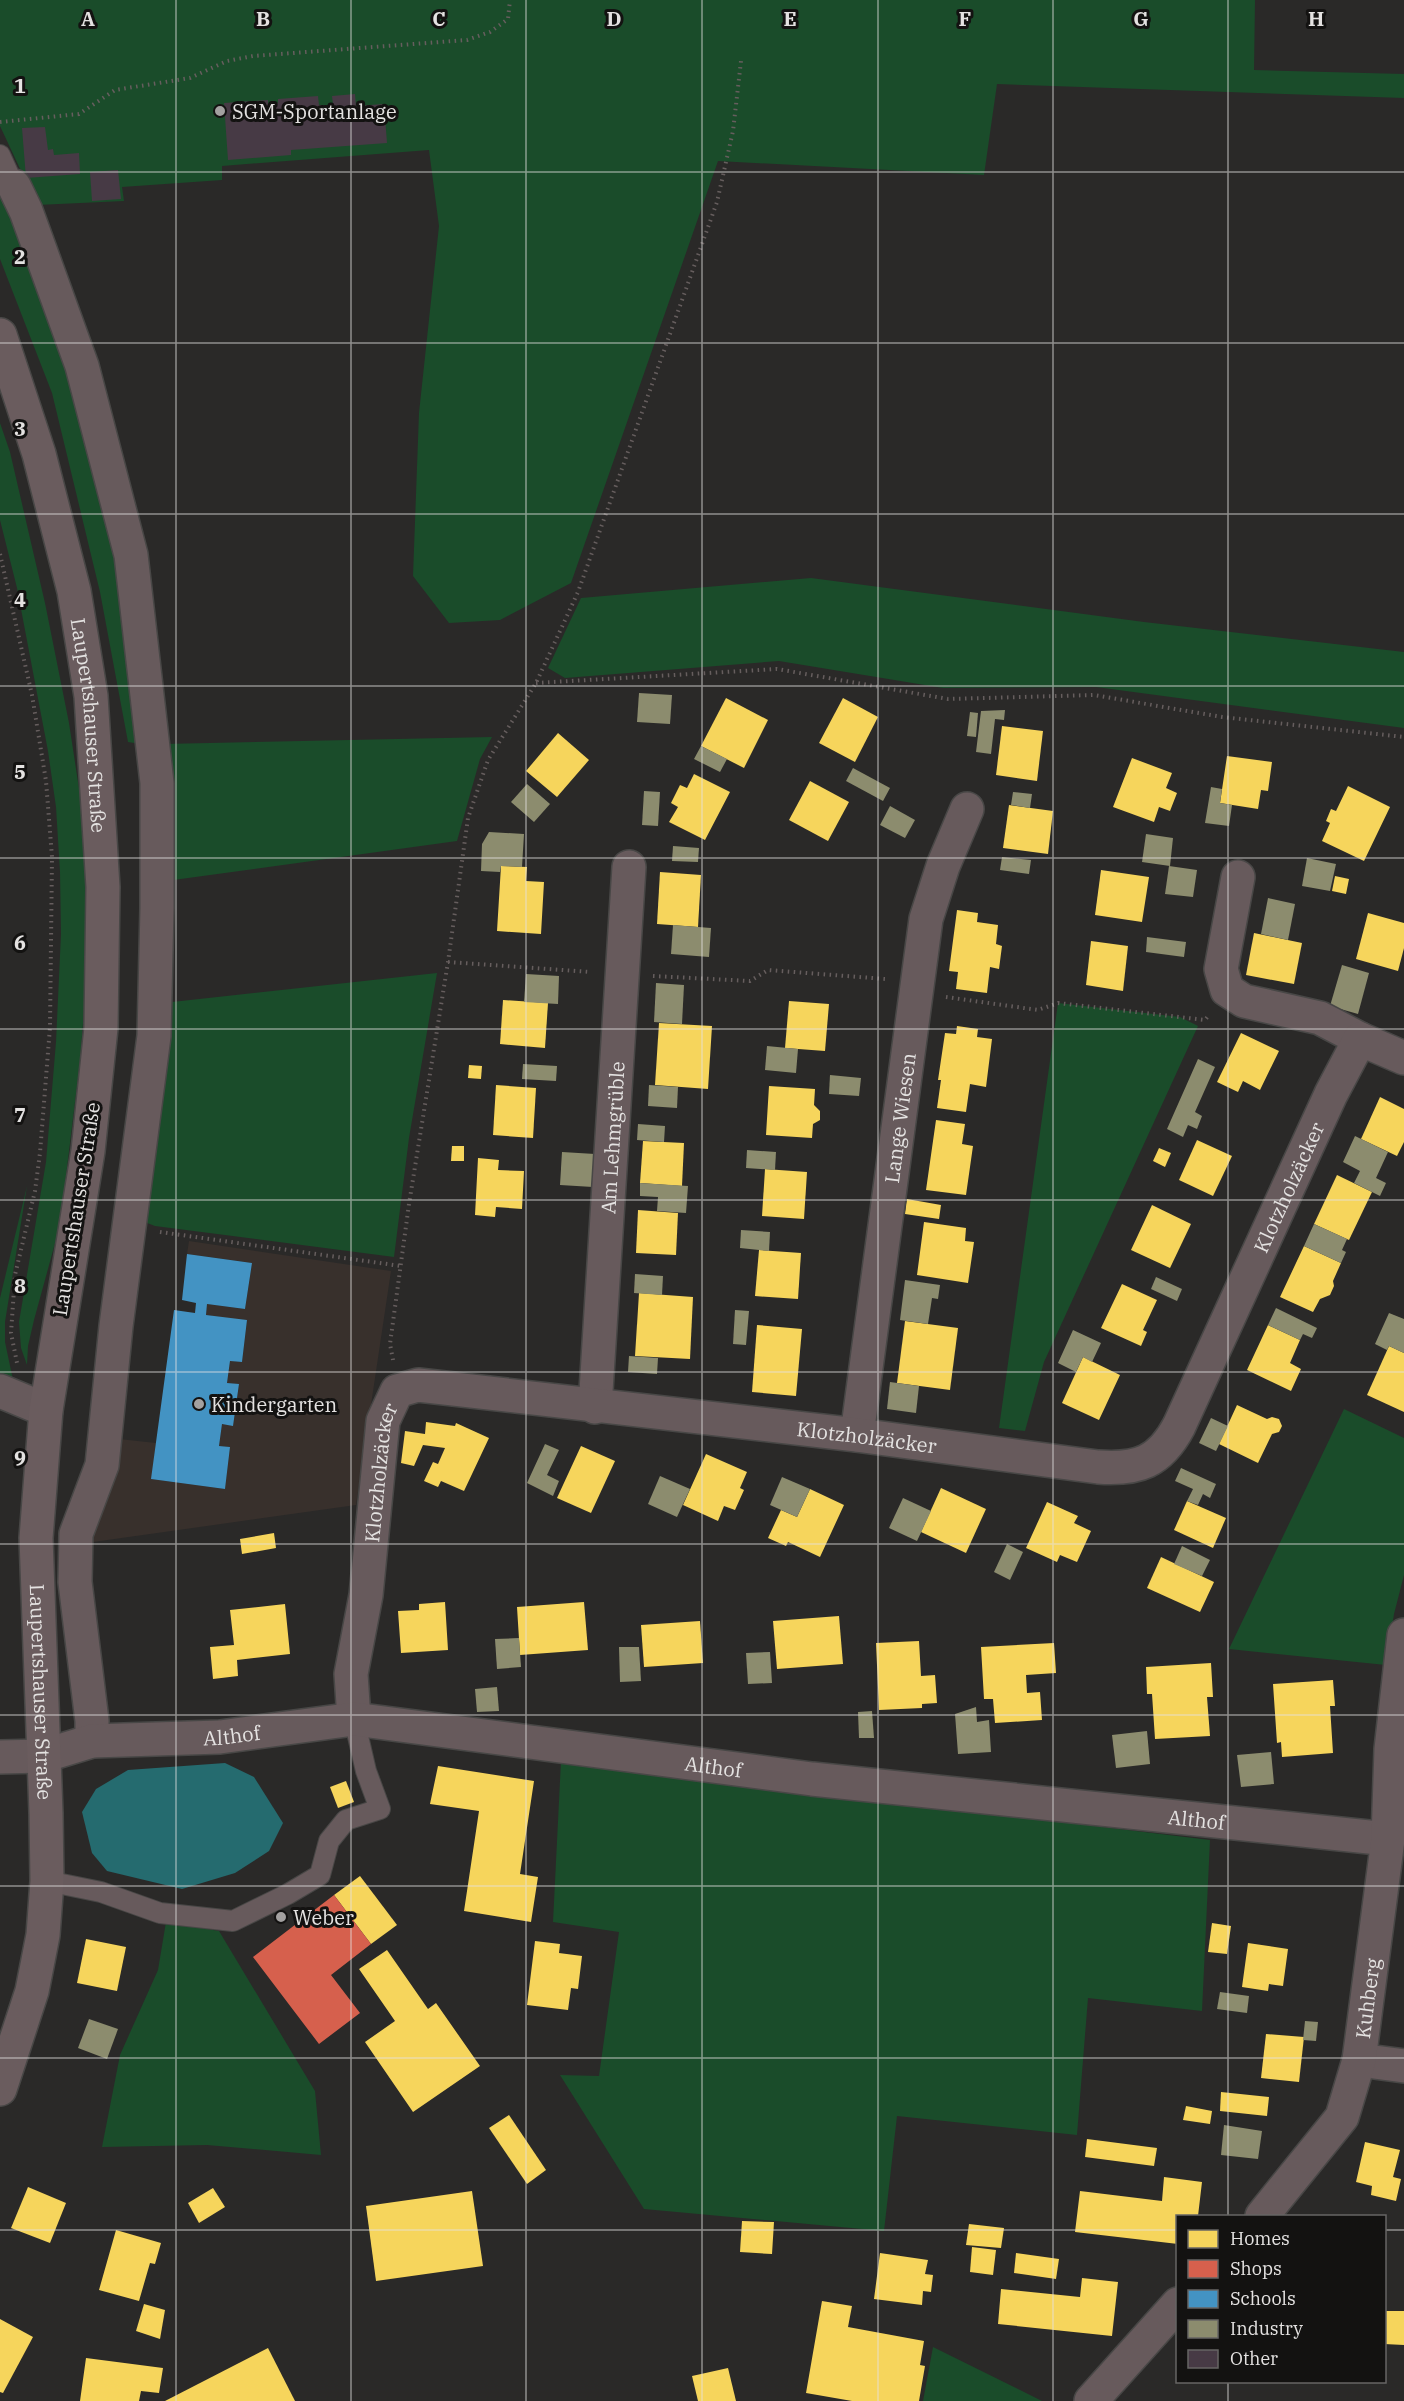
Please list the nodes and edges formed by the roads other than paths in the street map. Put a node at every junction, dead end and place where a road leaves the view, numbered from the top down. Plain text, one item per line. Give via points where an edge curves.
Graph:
1 (0, 155) edge
2 (14, 186) joint
3 (0, 335) edge
4 (967, 810) dead end
5 (629, 867) dead end
6 (1239, 877) dead end
7 (1360, 1039) junction
8 (1404, 1058) edge
9 (22, 1401) edge
10 (595, 1407) junction
11 (857, 1435) junction
12 (1404, 1635) edge
13 (354, 1719) junction
14 (92, 1741) junction
15 (1397, 1750) edge
16 (43, 1756) junction
17 (0, 1757) edge
18 (1388, 1839) junction
19 (47, 1881) junction
20 (1359, 2060) junction
21 (1404, 2067) edge
22 (0, 2089) edge
23 (1264, 2215) edge
24 (1176, 2306) edge
25 (1091, 2401) edge

1 - 2 lane
2 - 14 street via 46,262 82,366 133,566 157,783 154,1036 102,1465 75,1534 75,1582
3 - 9 main road, Laupertshauser Straße via 39,454 74,591 91,696 103,887 101,1028 88,1151
4 - 11 street, Lange Wiesen via 926,920
5 - 10 street, Am Lehmgrüble
6 - 7 street via 1221,969 1227,990 1245,1001 1320,1018
7 - 8 street
7 - 11 street, Klotzholzäcker via 1179,1426 1158,1455 1136,1465 1107,1468
9 - 16 main road, Laupertshauser Straße via 36,1538
10 - 11 street, Klotzholzäcker
10 - 13 street, Klotzholzäcker via 418,1385 398,1391 383,1421 366,1595 351,1674
12 - 15 street, Kuhberg
13 - 14 street, Althof via 220,1737
13 - 18 street, Althof via 812,1779
13 - 19 lane via 380,1809 346,1820 329,1840 320,1875 288,1894 233,1921 160,1914 101,1892
14 - 16 street, Althof
15 - 18 street, Kuhberg
16 - 17 street, Althof
16 - 19 main road, Laupertshauser Straße
18 - 20 street, Kuhberg
19 - 22 main road, Laupertshauser Straße via 43,1935 32,1991
20 - 21 street
20 - 23 street, Kuhberg via 1342,2117
24 - 25 street

